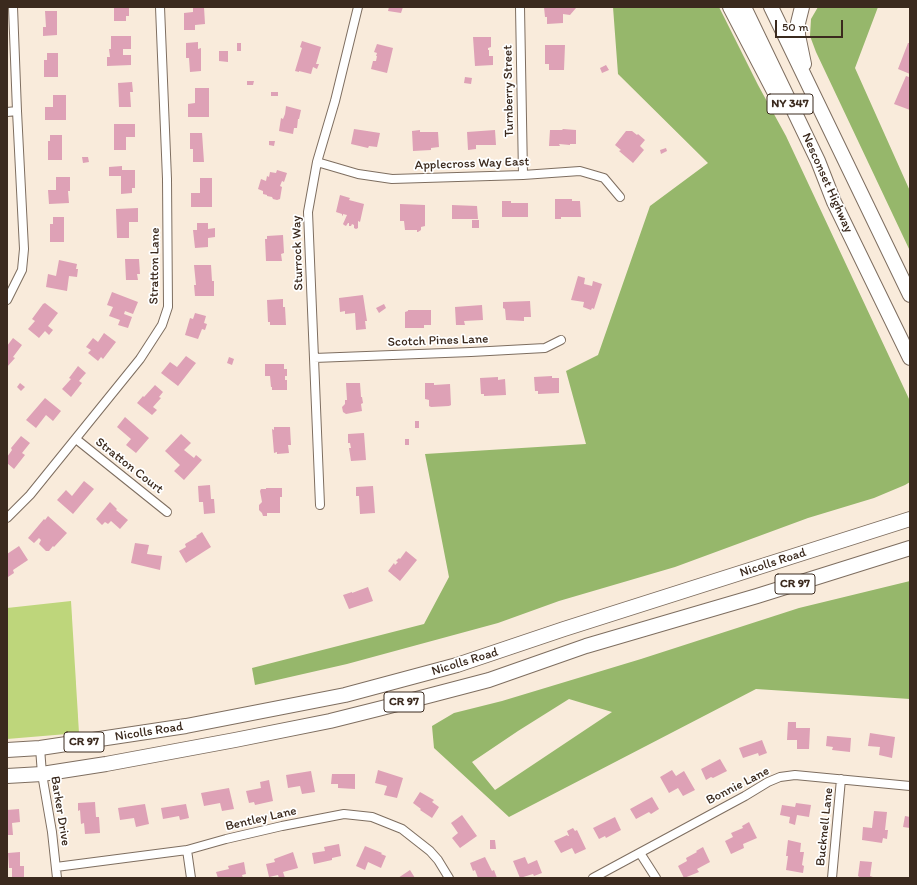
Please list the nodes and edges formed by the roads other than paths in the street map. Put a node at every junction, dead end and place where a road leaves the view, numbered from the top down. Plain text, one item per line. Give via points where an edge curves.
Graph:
1 (13, 7) edge
2 (160, 7) edge
3 (358, 7) edge
4 (520, 7) edge
5 (730, 7) edge
6 (744, 7) edge
7 (771, 7) edge
8 (802, 7) edge
9 (808, 84) junction
10 (17, 111) junction
11 (7, 112) edge
12 (317, 162) junction
13 (523, 175) junction
14 (620, 197) dead end
15 (834, 202) junction
16 (910, 295) edge
17 (7, 300) edge
18 (561, 340) dead end
19 (314, 358) junction
20 (910, 358) edge
21 (76, 439) junction
22 (320, 505) dead end
23 (910, 509) edge
24 (167, 512) dead end
25 (7, 518) edge
26 (910, 519) edge
27 (858, 536) junction
28 (910, 548) edge
29 (910, 551) edge
30 (890, 554) junction
31 (40, 748) junction
32 (7, 750) edge
33 (42, 774) junction
34 (7, 776) edge
35 (842, 779) junction
36 (910, 786) edge
37 (187, 850) junction
38 (640, 853) junction
39 (56, 867) junction
40 (57, 878) edge
41 (191, 878) edge
42 (449, 878) edge
43 (593, 878) edge
44 (656, 878) edge
45 (832, 878) edge

1 - 10 street
2 - 21 street, Stratton Lane via 167,171 168,307 162,325 140,358
3 - 12 street, Sturrock Way via 335,102
4 - 13 street, Turnberry Street
5 - 15 highway via 809,161
6 - 15 highway, Nesconset Highway / NY 347 via 818,161
7 - 9 highway, Nesconset Highway / NY 347
8 - 9 highway via 798,35
9 - 16 highway, Nesconset Highway / NY 347
10 - 11 street
10 - 17 street via 24,249 22,270
12 - 13 street, Applecross Way East via 358,174 392,179
12 - 19 street, Sturrock Way via 308,212
13 - 14 street, Applecross Way East via 580,171 604,178
15 - 20 highway, Nesconset Highway / NY 347
18 - 19 street, Scotch Pines Lane via 545,348
19 - 22 street, Sturrock Way
21 - 24 street, Stratton Court
21 - 25 street, Stratton Lane via 30,495
23 - 27 highway
26 - 27 highway, Nicolls Road / CR 97
27 - 31 highway, Nicolls Road / CR 97 via 564,629 457,666 346,695 186,726
28 - 30 highway, Nicolls Road / CR 97
29 - 30 highway
30 - 33 highway, Nicolls Road / CR 97 via 586,646 488,680 382,708 235,740
31 - 32 highway, Nicolls Road / CR 97
31 - 33 street, Barker Drive
33 - 34 highway, Nicolls Road / CR 97
33 - 39 street, Barker Drive
35 - 36 street, Bonnie Lane
35 - 38 street, Bonnie Lane via 795,775 780,777
35 - 45 street, Bucknell Lane
37 - 39 street, Bentley Lane
37 - 41 street
37 - 42 street, Bentley Lane via 324,817 358,815 372,817 402,829 430,851
38 - 43 street, Bonnie Lane
38 - 44 street
39 - 40 street, Barker Drive

